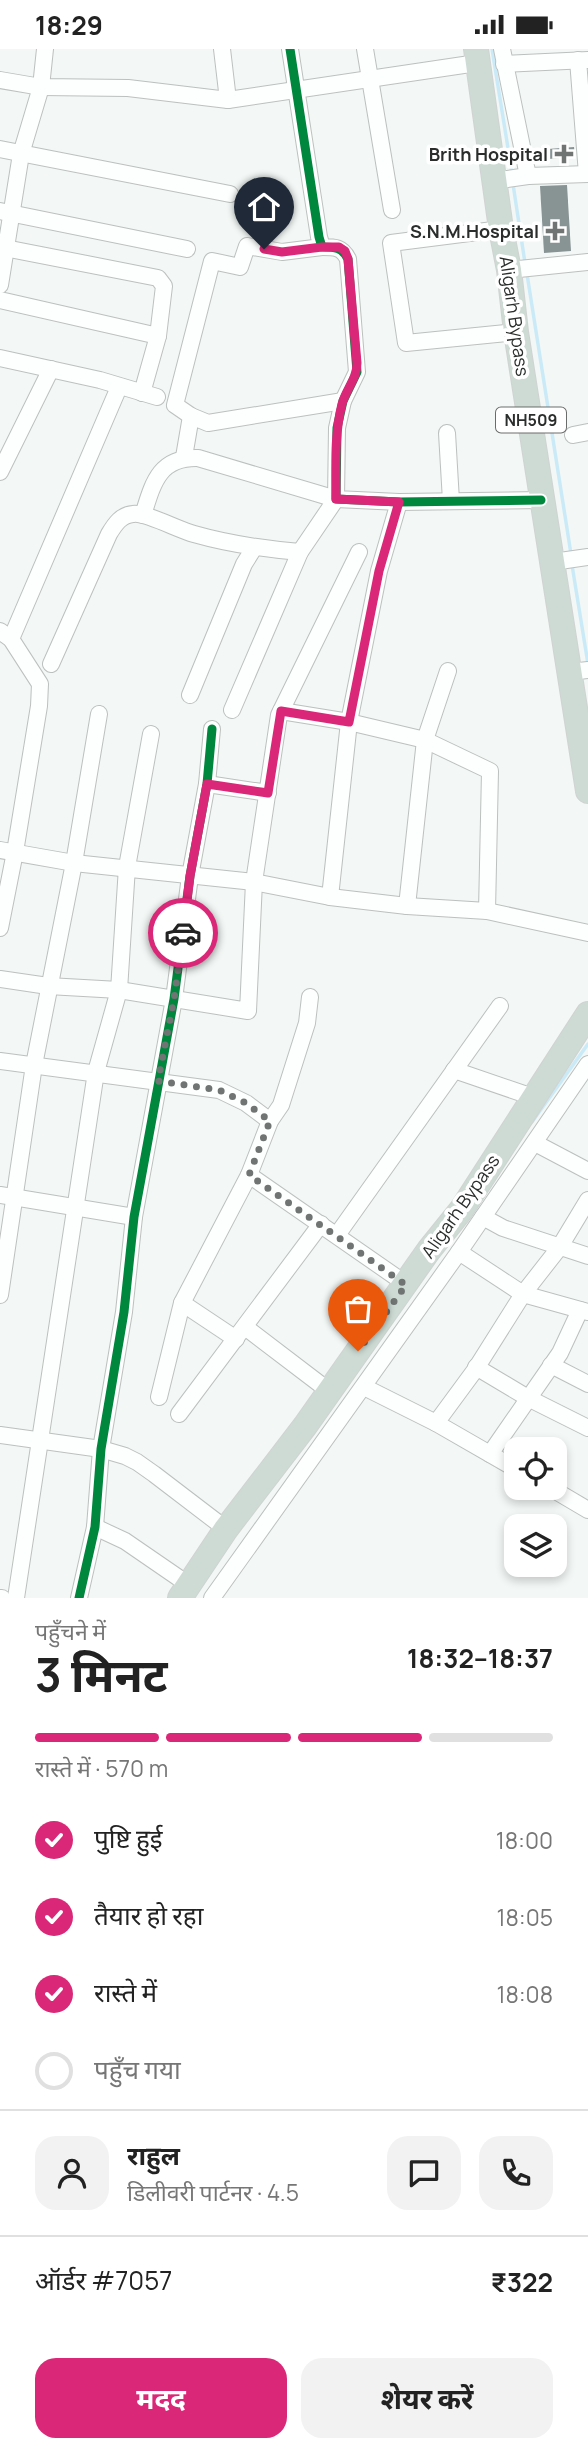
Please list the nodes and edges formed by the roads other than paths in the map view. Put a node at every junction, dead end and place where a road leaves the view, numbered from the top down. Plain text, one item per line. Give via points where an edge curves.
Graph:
1 (45, 49) edge
2 (222, 49) edge
3 (290, 49) edge
4 (365, 49) edge
5 (476, 56) edge
6 (503, 57) edge
7 (583, 60) edge
8 (0, 80) edge
9 (369, 80) junction
10 (41, 87) junction
11 (298, 88) junction
12 (228, 100) junction
13 (586, 109) edge
14 (0, 149) edge
15 (21, 154) junction
16 (588, 174) edge
17 (525, 177) junction
18 (500, 181) junction
19 (230, 194) dead end
20 (392, 210) dead end
21 (6, 213) edge
22 (501, 229) junction
23 (4, 247) edge
24 (322, 247) junction
25 (187, 249) dead end
26 (588, 262) edge
27 (521, 269) junction
28 (0, 285) edge
29 (0, 300) edge
30 (516, 332) junction
31 (158, 336) junction
32 (0, 358) edge
33 (51, 369) junction
34 (120, 387) junction
35 (343, 401) junction
36 (191, 416) junction
37 (447, 433) dead end
38 (184, 457) junction
39 (0, 472) edge
40 (336, 499) junction
41 (541, 500) junction
42 (451, 501) junction
43 (399, 502) junction
44 (143, 515) junction
45 (254, 548) junction
46 (300, 552) junction
47 (359, 552) dead end
48 (570, 560) edge
49 (6, 635) edge
50 (51, 664) dead end
51 (448, 671) dead end
52 (578, 671) edge
53 (190, 695) dead end
54 (232, 710) dead end
55 (281, 711) junction
56 (99, 714) dead end
57 (349, 722) junction
58 (212, 729) dead end
59 (151, 734) dead end
60 (425, 740) junction
61 (207, 784) junction
62 (588, 787) edge
63 (268, 793) junction
64 (8, 851) edge
65 (74, 863) junction
66 (127, 867) junction
67 (190, 876) junction
68 (254, 882) junction
69 (330, 897) junction
70 (407, 906) junction
71 (486, 911) junction
72 (0, 928) edge
73 (588, 933) edge
74 (0, 979) edge
75 (48, 986) junction
76 (119, 990) junction
77 (310, 997) dead end
78 (174, 999) junction
79 (500, 1006) dead end
80 (588, 1014) edge
81 (0, 1061) edge
82 (588, 1064) edge
83 (34, 1065) junction
84 (454, 1070) junction
85 (96, 1072) junction
86 (158, 1081) junction
87 (533, 1097) junction
88 (270, 1121) junction
89 (536, 1143) junction
90 (588, 1171) edge
91 (249, 1175) junction
92 (8, 1197) edge
93 (588, 1200) edge
94 (75, 1207) junction
95 (134, 1217) junction
96 (483, 1217) junction
97 (321, 1224) junction
98 (337, 1235) junction
99 (559, 1248) junction
100 (459, 1252) junction
101 (588, 1256) edge
102 (406, 1285) junction
103 (523, 1294) junction
104 (0, 1295) edge
105 (182, 1303) junction
106 (584, 1311) edge
107 (241, 1333) junction
108 (551, 1365) junction
109 (476, 1367) junction
110 (588, 1384) edge
111 (364, 1387) junction
112 (328, 1391) junction
113 (159, 1397) dead end
114 (528, 1398) junction
115 (179, 1414) dead end
116 (436, 1423) junction
117 (588, 1428) edge
118 (0, 1435) edge
119 (38, 1441) junction
120 (101, 1449) junction
121 (490, 1454) junction
122 (504, 1462) edge
123 (567, 1498) edge
124 (588, 1510) edge
125 (95, 1527) junction
126 (226, 1529) junction
127 (185, 1591) edge
128 (16, 1598) edge
129 (79, 1598) edge
130 (212, 1598) edge

1 - 10 street
2 - 12 street
3 - 11 street
4 - 9 street
5 - 9 street
5 - 18 highway, Aligarh Bypass / NH509
6 - 7 street
6 - 17 street
7 - 13 street
8 - 10 street
9 - 11 street
9 - 20 street
10 - 12 street via 128,88
10 - 15 street
11 - 12 street
11 - 24 street
13 - 16 street
14 - 15 street
15 - 19 street
15 - 21 street
16 - 17 street
17 - 18 street
18 - 22 highway, Aligarh Bypass / NH509
21 - 23 street
21 - 25 street
22 - 27 highway, Aligarh Bypass / NH509
22 - 30 street via 391,243 406,343
23 - 28 street
23 - 31 street via 158,278 164,286
24 - 35 street via 339,247 348,259 357,372
24 - 36 street via 282,252 247,246 240,267 212,261 175,405
26 - 27 street
27 - 30 highway, Aligarh Bypass / NH509
29 - 31 street
30 - 41 highway, Aligarh Bypass / NH509
31 - 34 street via 149,395
32 - 33 street
33 - 34 street
33 - 39 street
34 - 49 street
35 - 36 street via 208,423
35 - 40 street via 337,428
36 - 38 street
37 - 42 street
38 - 40 street
38 - 44 street via 163,469
40 - 43 street
40 - 46 street
41 - 42 street
41 - 48 highway, Aligarh Bypass / NH509
42 - 43 street
43 - 57 street via 379,571
44 - 45 street via 191,533
44 - 50 street via 123,517 109,534
45 - 46 street
45 - 53 street
46 - 54 street
47 - 55 street
48 - 52 highway, Aligarh Bypass / NH509
49 - 64 street via 40,684
51 - 60 street
52 - 62 highway, Aligarh Bypass / NH509
55 - 57 street
55 - 63 street
56 - 65 street
57 - 60 street
57 - 69 street
58 - 61 street
59 - 66 street
60 - 70 street
60 - 71 street via 490,771
61 - 63 street
61 - 67 street
63 - 68 street
64 - 65 street
64 - 72 street
65 - 66 street
65 - 75 street
66 - 67 street
66 - 76 street
67 - 68 street
67 - 78 street
68 - 69 street
68 - 78 street via 248,1011
69 - 70 street
70 - 71 street
71 - 73 street
74 - 75 street
75 - 76 street
75 - 83 street
76 - 78 street
76 - 85 street
77 - 88 street via 307,1023 281,1105
78 - 86 street
79 - 84 street
80 - 87 highway, Aligarh Bypass
81 - 83 street
82 - 89 street
83 - 85 street
83 - 92 street
84 - 87 street
84 - 98 street
85 - 86 street
85 - 94 street
86 - 88 street via 219,1090
86 - 95 street
87 - 102 highway, Aligarh Bypass via 462,1209
88 - 91 street
89 - 90 street
89 - 96 street
91 - 97 street
91 - 105 street
92 - 94 street
92 - 104 street
93 - 99 street
94 - 95 street
94 - 119 street
95 - 120 street
96 - 99 street
96 - 100 street
97 - 98 street
97 - 107 street
98 - 102 street
99 - 101 street
99 - 103 street
100 - 103 street
100 - 111 street
102 - 112 highway, Aligarh Bypass
103 - 106 street
103 - 109 street
105 - 107 street
105 - 113 street
106 - 108 street
107 - 112 street
107 - 115 street
108 - 110 street
108 - 114 street
109 - 114 street
109 - 116 street
111 - 116 street
111 - 130 street
112 - 126 highway, Aligarh Bypass
114 - 117 street
114 - 121 street
116 - 121 street
118 - 119 street
119 - 120 street
119 - 128 street
120 - 125 street
120 - 126 street via 137,1462
121 - 122 street
123 - 124 street
125 - 127 street via 125,1541
125 - 129 street
126 - 127 highway, Aligarh Bypass

